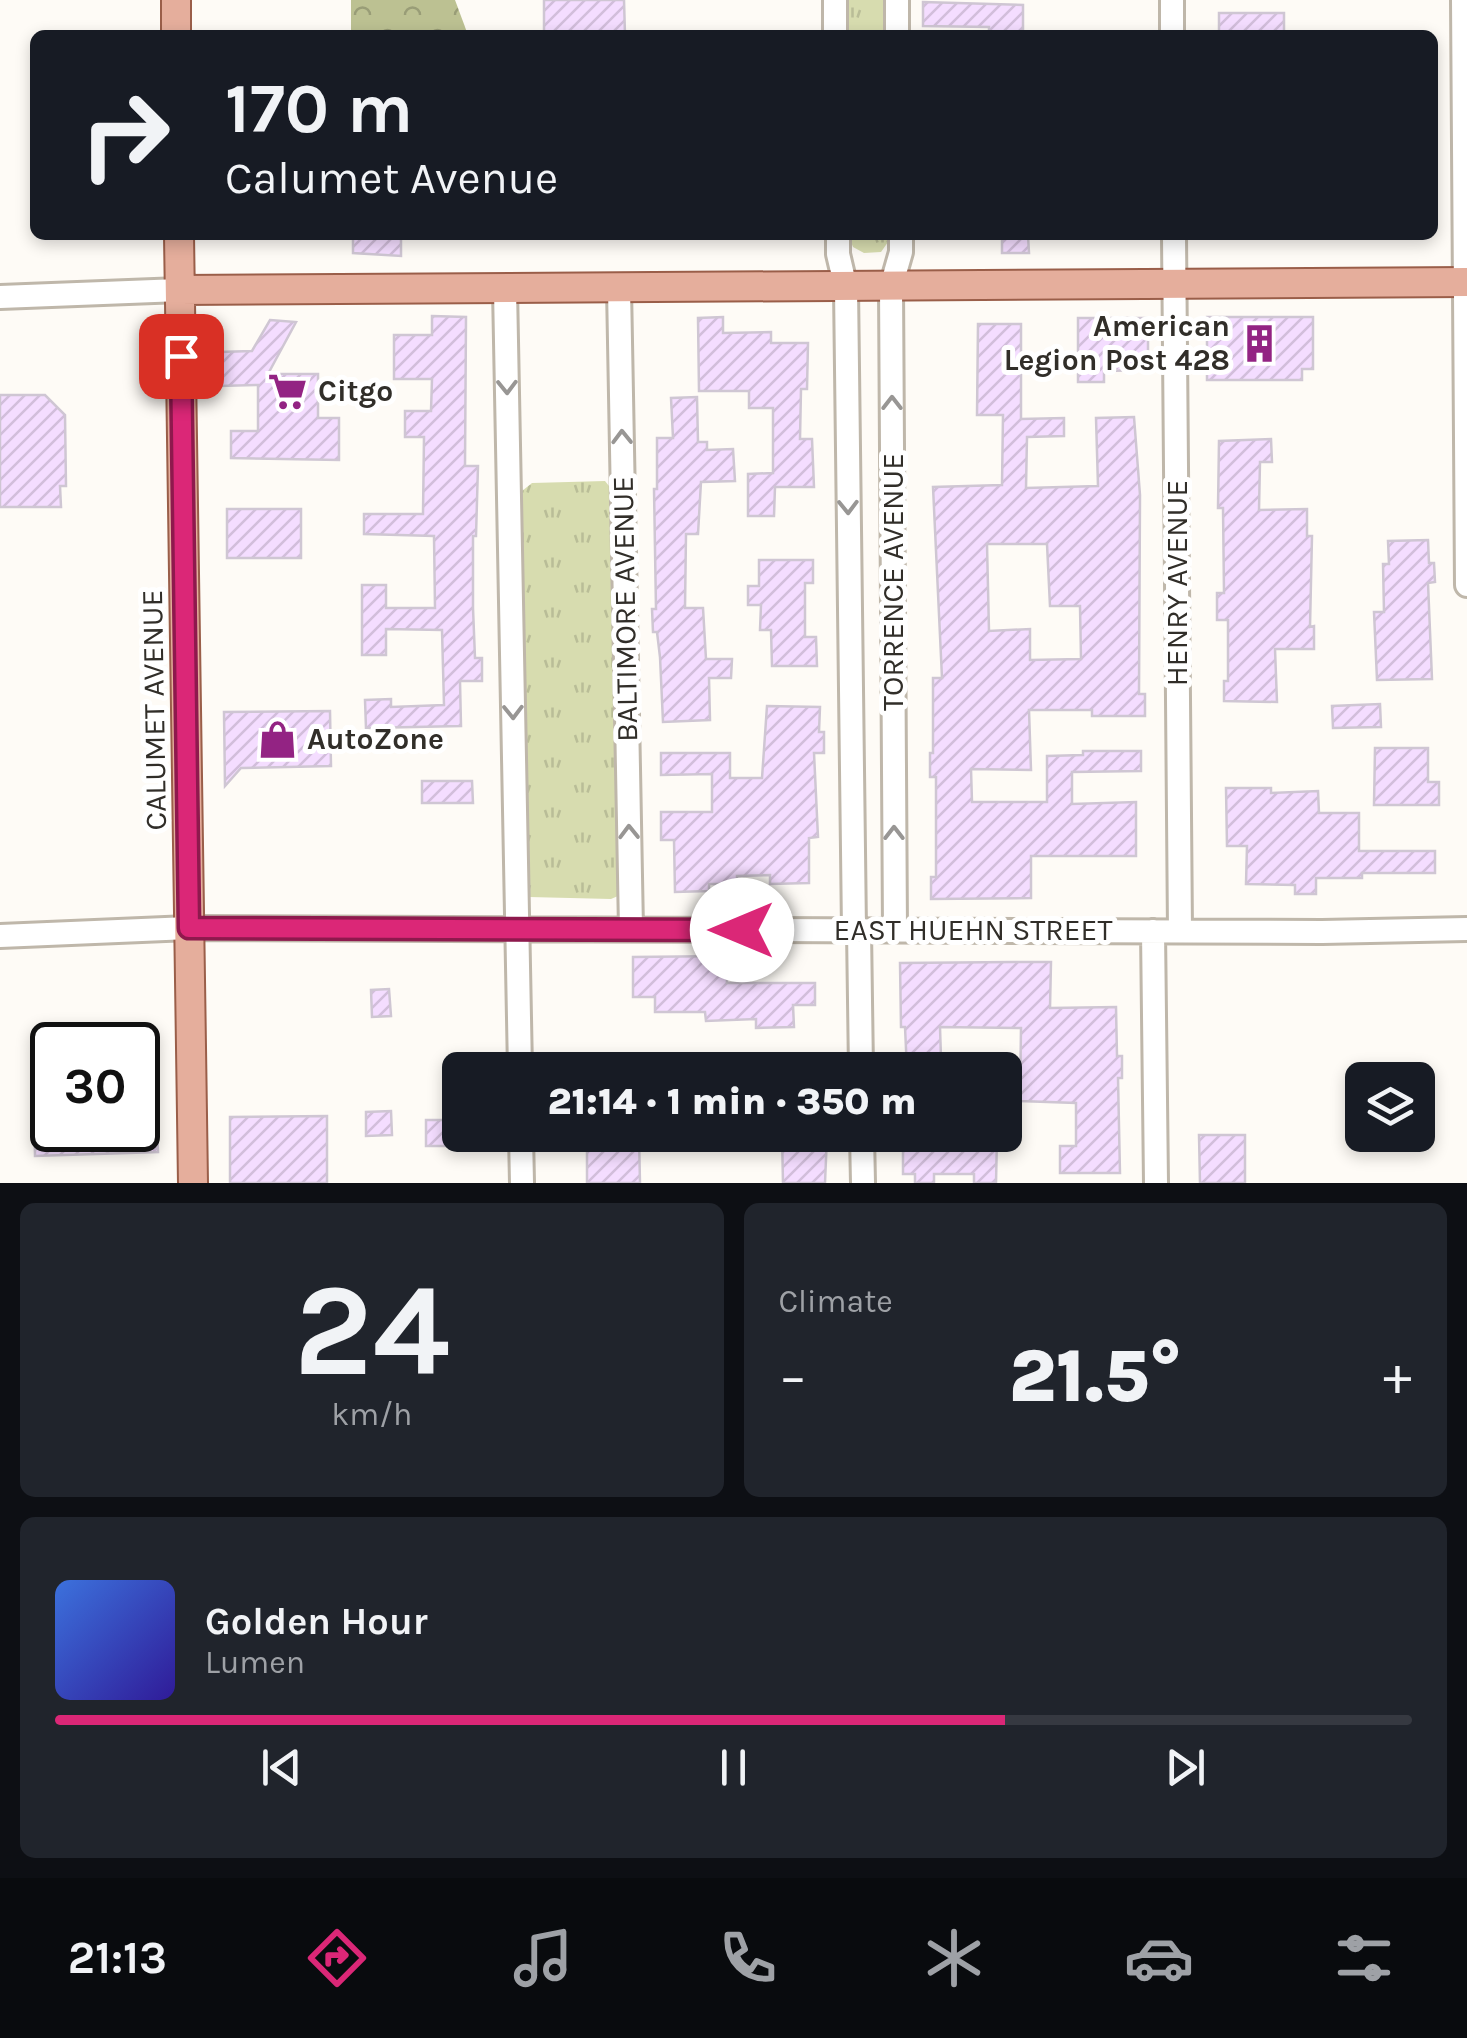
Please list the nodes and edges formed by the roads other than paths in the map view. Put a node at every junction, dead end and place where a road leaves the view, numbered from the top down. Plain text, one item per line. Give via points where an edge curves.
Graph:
1 (176, 0) edge
2 (834, 0) edge
3 (897, 0) edge
4 (1172, 0) edge
5 (1464, 0) edge
6 (176, 30) edge
7 (835, 30) edge
8 (898, 30) edge
9 (1172, 30) edge
10 (179, 240) edge
11 (838, 240) edge
12 (900, 240) edge
13 (1174, 240) edge
14 (1466, 282) edge
15 (1175, 284) junction
16 (891, 287) junction
17 (619, 288) junction
18 (846, 288) junction
19 (505, 289) junction
20 (180, 290) junction
21 (0, 297) edge
22 (1467, 586) edge
23 (189, 928) junction
24 (517, 929) junction
25 (1467, 929) edge
26 (631, 930) junction
27 (857, 930) junction
28 (895, 930) junction
29 (1153, 931) junction
30 (1180, 931) junction
31 (0, 936) edge
32 (520, 1052) edge
33 (860, 1052) edge
34 (521, 1152) edge
35 (862, 1152) edge
36 (193, 1183) edge
37 (522, 1183) edge
38 (863, 1183) edge
39 (1156, 1183) edge

1 - 6 main road
2 - 7 street
3 - 8 street
4 - 9 street
5 - 14 street
10 - 20 main road, CALUMET AVENUE
11 - 18 street, TORRENCE AVENUE
12 - 16 street, TORRENCE AVENUE
13 - 15 street, HENRY AVENUE
14 - 15 main road
14 - 22 street
15 - 16 main road
15 - 30 street, HENRY AVENUE
16 - 18 main road
28 -> 16 street, TORRENCE AVENUE
17 - 18 main road
17 - 19 main road
26 -> 17 street, BALTIMORE AVENUE
18 -> 27 street, TORRENCE AVENUE
19 - 20 main road
19 -> 24 street
20 - 21 street
20 - 23 main road, CALUMET AVENUE
23 - 24 street, EAST HUEHN STREET
23 - 31 street, EAST HUEHN STREET
23 - 36 main road, CALUMET AVENUE
24 - 26 street, EAST HUEHN STREET
24 - 32 street
25 - 30 street, EAST HUEHN STREET
26 - 27 street, EAST HUEHN STREET
27 - 28 street, EAST HUEHN STREET
27 - 33 street, TORRENCE AVENUE
28 - 29 street, EAST HUEHN STREET
29 - 30 street, EAST HUEHN STREET
29 - 39 street
34 - 37 street
35 - 38 street

